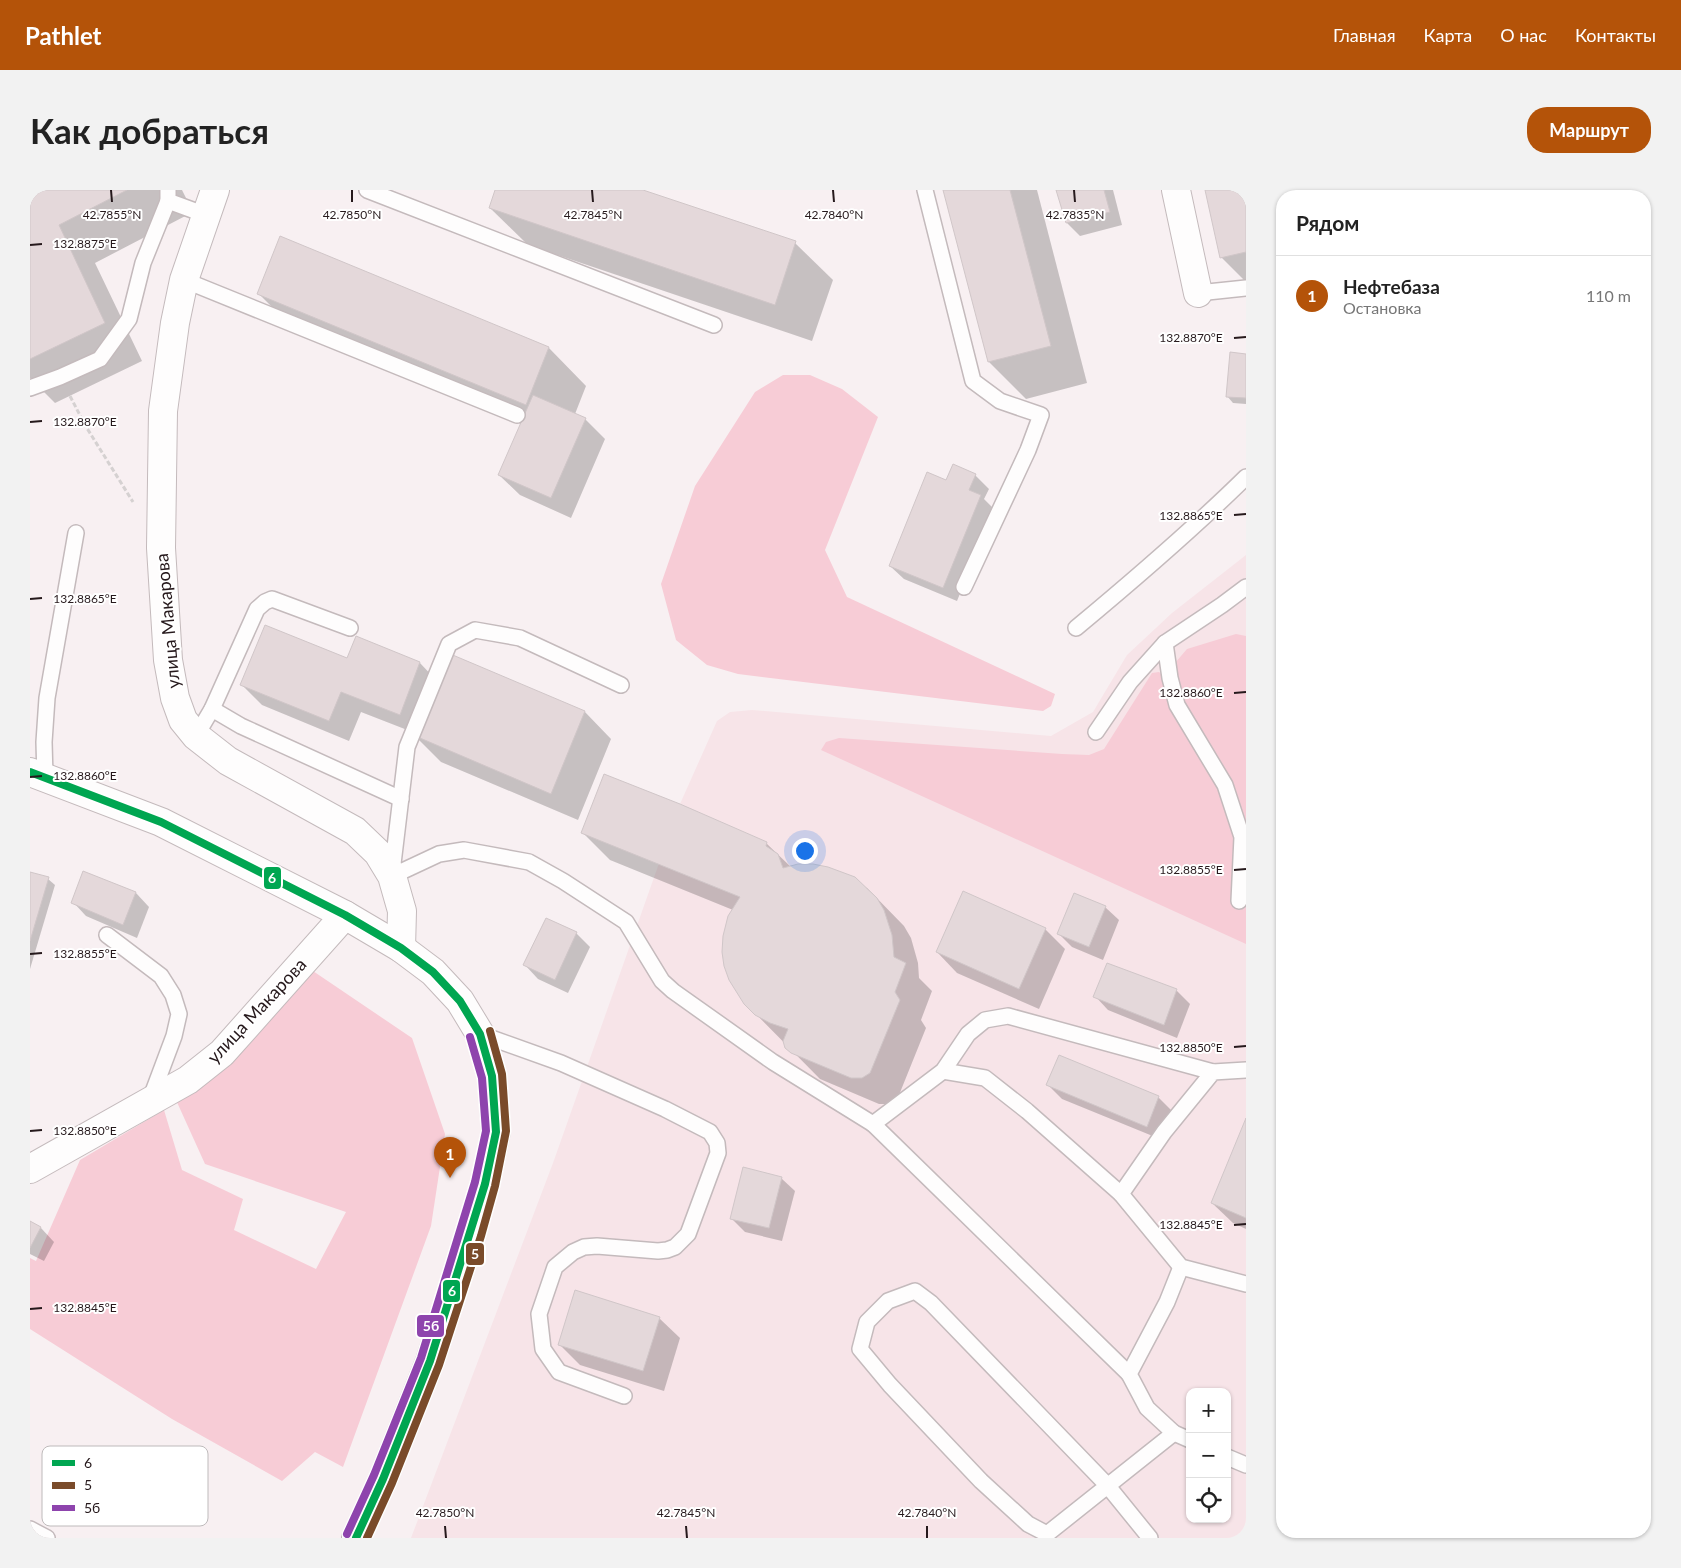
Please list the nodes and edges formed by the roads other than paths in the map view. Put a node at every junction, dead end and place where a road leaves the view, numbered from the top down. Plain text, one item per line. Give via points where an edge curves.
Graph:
1 (215, 190) edge
2 (367, 190) edge
3 (925, 190) edge
4 (1176, 190) edge
5 (168, 196) edge
6 (206, 215) junction
7 (184, 280) junction
8 (1246, 288) edge
9 (1198, 294) joint
10 (714, 325) dead end
11 (30, 388) edge
12 (517, 415) dead end
13 (1246, 477) edge
14 (76, 533) dead end
15 (964, 587) dead end
16 (1246, 587) edge
17 (350, 628) dead end
18 (1076, 628) dead end
19 (1165, 643) junction
20 (621, 685) dead end
21 (212, 709) junction
22 (1096, 732) dead end
23 (196, 736) junction
24 (38, 775) edge
25 (401, 799) junction
26 (392, 876) junction
27 (1239, 901) dead end
28 (345, 915) junction
29 (107, 935) dead end
30 (401, 948) junction
31 (480, 1034) junction
32 (1246, 1070) edge
33 (943, 1071) junction
34 (1213, 1072) junction
35 (150, 1102) junction
36 (873, 1124) junction
37 (30, 1169) edge
38 (1120, 1194) junction
39 (1181, 1267) junction
40 (1246, 1284) edge
41 (1129, 1374) junction
42 (624, 1396) dead end
43 (1174, 1433) junction
44 (1186, 1438) edge
45 (1231, 1459) edge
46 (1246, 1465) edge
47 (1107, 1485) junction
48 (30, 1529) edge
49 (47, 1538) edge
50 (356, 1538) edge
51 (1150, 1538) edge

1 - 6 street, улица Макарова
2 - 10 lane
3 - 15 lane via 973,381 1000,401 1041,415
4 - 9 street
5 - 6 lane
5 - 11 lane via 143,263 128,319 100,359
6 - 7 street, улица Макарова
7 - 12 lane
7 - 23 street, улица Макарова via 174,323 163,411 161,548 168,660 175,698 182,720
8 - 9 lane
13 - 18 lane via 1158,560
14 - 24 lane via 47,698
16 - 19 lane
17 - 21 lane via 272,599 265,602 257,609
19 - 22 lane via 1130,682
19 - 27 lane via 1177,705 1225,785 1242,837
20 - 25 lane via 520,638 475,630 449,644 407,747
21 - 23 lane
21 - 25 lane via 241,726
23 - 26 street, улица Макарова via 228,761 355,831 378,853
24 - 28 street via 161,822
25 - 26 lane
26 - 30 street, улица Макарова via 402,911
26 - 36 lane via 438,854 464,850 529,862 563,880 626,922 662,981 673,991 773,1062
28 - 30 street
28 - 35 street, улица Макарова via 222,1053 188,1080
29 - 35 lane via 161,976 173,995 179,1014
30 - 31 street via 433,972 460,1000
31 - 42 lane via 562,1063 665,1109 710,1132 717,1143 718,1153 688,1234 675,1247 658,1251 584,1247 554,1267 539,1314 543,1349 560,1372
31 - 50 street via 492,1076 496,1132 485,1184 430,1361
32 - 34 lane
33 - 34 lane via 968,1034 985,1020 1008,1016
33 - 36 lane
33 - 38 lane via 985,1078
34 - 38 lane via 1164,1132
35 - 37 street, улица Макарова
36 - 41 lane
38 - 39 lane
39 - 40 lane
39 - 41 lane via 1167,1302
41 - 43 lane via 1146,1408
43 - 44 lane
43 - 47 lane
45 - 46 lane
47 - 47 lane via 1048,1534 1028,1524 890,1385 860,1348 868,1322 888,1301 915,1292 931,1303
47 - 51 lane
48 - 49 lane

